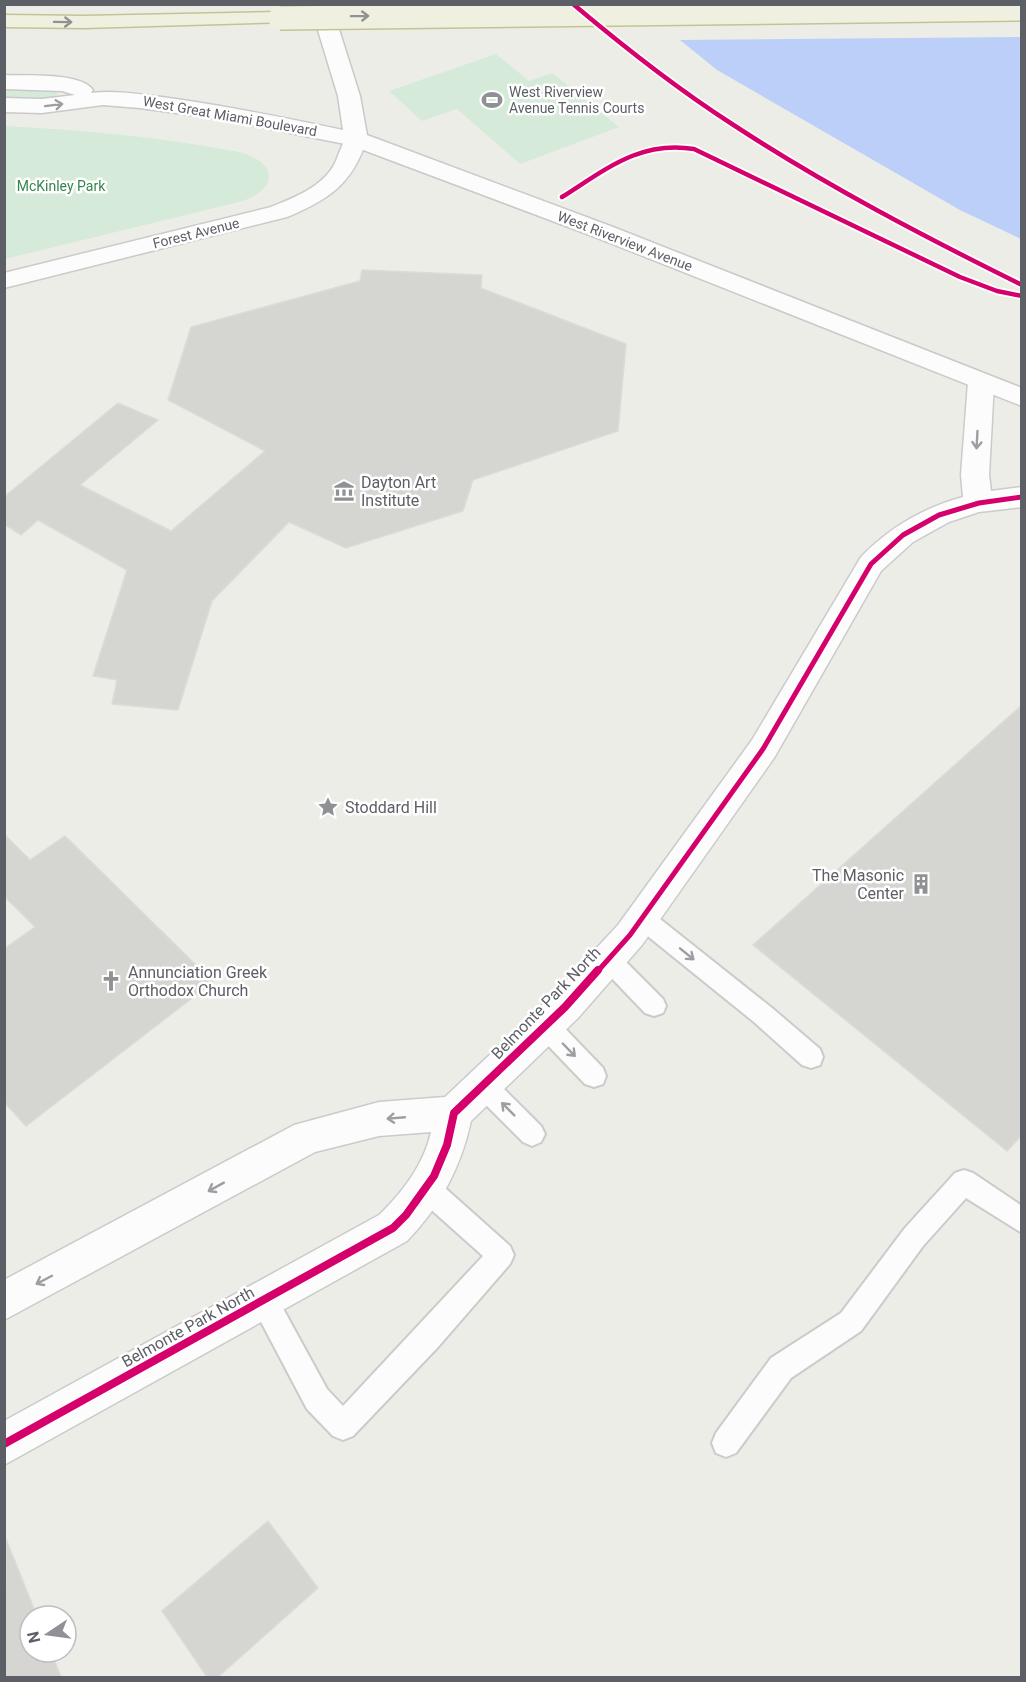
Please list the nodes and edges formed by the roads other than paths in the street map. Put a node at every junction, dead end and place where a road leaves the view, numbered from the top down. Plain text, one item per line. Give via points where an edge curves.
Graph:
1 (320, 4) edge
2 (1022, 9) edge
3 (4, 21) edge
4 (4, 82) edge
5 (103, 98) junction
6 (4, 105) edge
7 (356, 139) junction
8 (4, 281) edge
9 (981, 382) junction
10 (1022, 398) edge
11 (1022, 497) edge
12 (978, 502) junction
13 (642, 918) junction
14 (608, 959) junction
15 (654, 1006) dead end
16 (545, 1025) junction
17 (811, 1057) dead end
18 (594, 1076) dead end
19 (483, 1085) junction
20 (454, 1113) junction
21 (532, 1134) dead end
22 (426, 1188) junction
23 (1022, 1221) edge
24 (4, 1301) edge
25 (264, 1301) junction
26 (726, 1443) dead end
27 (4, 1444) edge

1 - 7 street via 349,96
3 -> 2 highway, bridge
4 - 5 street, West Great Miami Boulevard via 65,84
6 -> 5 street, West Great Miami Boulevard via 42,106
5 - 7 street, West Great Miami Boulevard via 220,112
7 - 8 street, Forest Avenue via 350,160 336,181 302,203
7 - 9 street, West Riverview Avenue via 604,232
9 - 10 street, West Riverview Avenue
9 -> 12 street via 975,475
11 - 12 street, Belmonte Park North
12 - 13 street, Belmonte Park North via 942,513 908,530 871,564 763,749
13 - 14 street, Belmonte Park North
13 -> 17 lane
14 - 15 lane
14 - 16 street, Belmonte Park North
16 -> 18 lane
16 - 19 street, Belmonte Park North
19 - 20 street, Belmonte Park North
21 -> 19 lane
20 - 22 street, Belmonte Park North via 447,1145
20 -> 24 street via 380,1119 307,1137
22 - 25 street, Belmonte Park North via 393,1228
22 - 25 lane via 501,1255 343,1426 317,1399
23 - 26 lane via 964,1182 914,1237 851,1322 781,1368
25 - 27 street, Belmonte Park North

